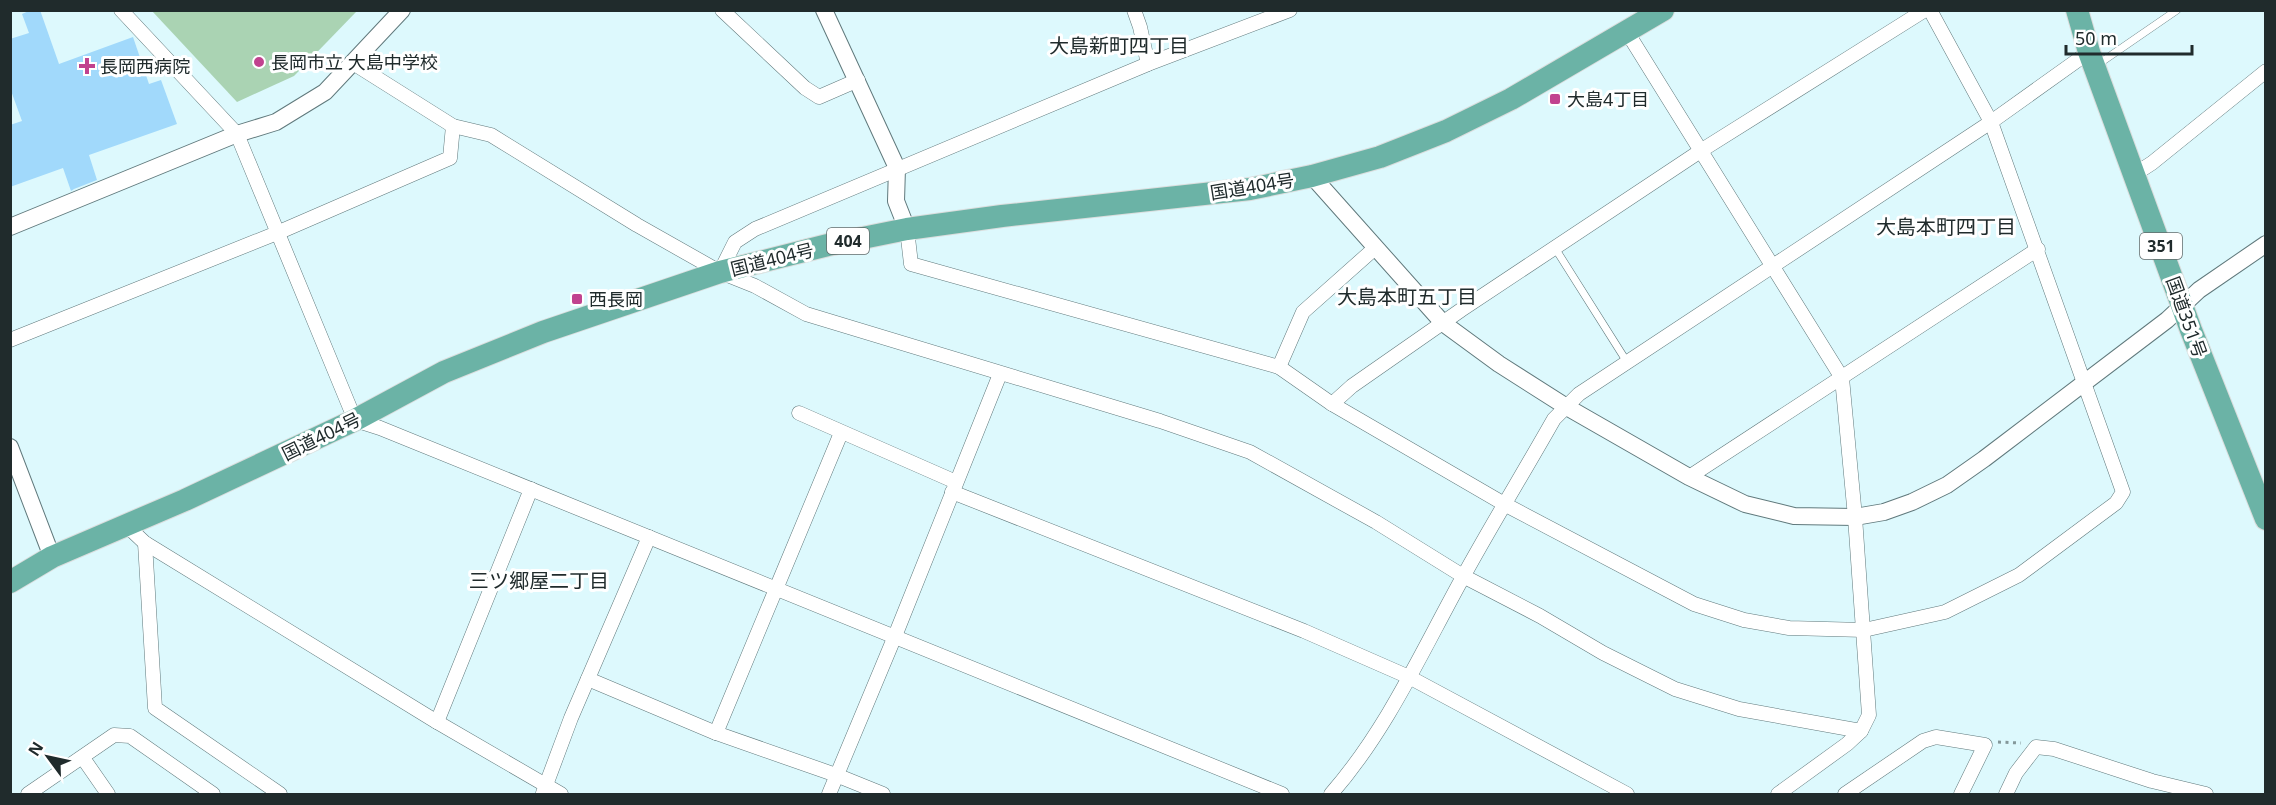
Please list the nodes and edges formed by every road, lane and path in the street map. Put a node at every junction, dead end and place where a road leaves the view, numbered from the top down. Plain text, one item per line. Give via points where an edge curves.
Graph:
1 (121, 10) edge
2 (402, 10) edge
3 (722, 10) edge
4 (824, 10) edge
5 (1134, 10) edge
6 (1290, 10) edge
7 (1664, 10) edge
8 (1928, 10) edge
9 (2078, 10) edge
10 (2177, 10) edge
11 (1627, 32) junction
12 (2092, 60) junction
13 (353, 63) junction
14 (1148, 64) junction
15 (2265, 71) edge
16 (858, 80) junction
17 (1991, 122) junction
18 (453, 126) junction
19 (237, 134) junction
20 (1702, 150) junction
21 (897, 168) junction
22 (2134, 174) junction
23 (1312, 176) junction
24 (10, 227) edge
25 (907, 229) junction
26 (277, 232) junction
27 (2265, 244) edge
28 (1375, 248) junction
29 (1555, 248) junction
30 (2038, 249) junction
31 (1773, 265) junction
32 (720, 272) junction
33 (2182, 305) junction
34 (1443, 323) junction
35 (10, 340) edge
36 (1628, 362) junction
37 (1279, 367) junction
38 (1000, 374) junction
39 (1842, 378) junction
40 (2084, 383) junction
41 (1332, 404) junction
42 (1565, 406) junction
43 (800, 413) dead end
44 (355, 420) junction
45 (841, 433) junction
46 (10, 447) edge
47 (1689, 477) junction
48 (954, 487) junction
49 (531, 489) junction
50 (1506, 505) junction
51 (1855, 517) junction
52 (2265, 519) edge
53 (126, 525) junction
54 (649, 537) junction
55 (145, 543) junction
56 (52, 556) junction
57 (1463, 576) junction
58 (10, 582) edge
59 (777, 588) junction
60 (1864, 630) junction
61 (895, 636) junction
62 (1409, 677) junction
63 (588, 679) junction
64 (437, 722) junction
65 (1860, 731) junction
66 (716, 733) junction
67 (1984, 745) junction
68 (2036, 747) junction
69 (83, 758) junction
70 (837, 776) junction
71 (2150, 788) edge
72 (544, 790) edge
73 (28, 795) edge
74 (108, 795) edge
75 (213, 795) edge
76 (280, 795) edge
77 (561, 795) edge
78 (829, 795) edge
79 (883, 795) edge
80 (1282, 795) edge
81 (1331, 795) edge
82 (1627, 795) edge
83 (1778, 795) edge
84 (1845, 795) edge
85 (1961, 795) edge
86 (2006, 795) edge
87 (2206, 795) edge

1 - 19 street
2 - 13 street
3 - 16 street via 819,97
4 - 16 street
5 - 14 street
6 - 14 street
7 - 11 highway, 国道404号 / 404
8 - 17 street
8 - 20 street
9 - 12 highway, 国道351号 / 351
10 - 12 lane
11 - 20 street
11 - 23 highway, 国道404号 / 404 via 1511,99 1446,131 1380,158
12 - 17 street
12 - 22 highway, 国道351号 / 351
13 - 18 street
13 - 19 street via 311,102 276,122
14 - 21 street
15 - 22 street
16 - 21 street
17 - 30 street
17 - 31 street
18 - 26 street via 450,158
18 - 32 street via 491,135
19 - 24 street
19 - 26 street
20 - 29 street
20 - 31 street
21 - 25 street via 896,201
21 - 32 street via 755,229 735,242
22 - 33 highway, 国道351号 / 351
23 - 25 highway, 国道404号 / 404 via 1250,189
23 - 28 street
25 - 32 highway, 国道404号 / 404
25 - 37 street via 911,264
26 - 35 street
26 - 44 street
27 - 33 street
28 - 34 street
28 - 37 street via 1303,312
29 - 34 street
29 - 36 lane
30 - 39 street
30 - 40 street
31 - 36 street
31 - 39 street
32 - 38 street via 806,314
32 - 44 highway, 国道404号 / 404 via 444,372
33 - 40 street
33 - 52 highway, 国道351号 / 351
34 - 41 street
34 - 42 street
36 - 42 street
37 - 41 street
38 - 48 street
38 - 57 street via 1250,452
39 - 47 street
39 - 51 street
40 - 51 street via 1947,485 1884,512
40 - 60 street via 2120,477 2123,492 2116,503 2019,575 1967,602 1945,612
41 - 50 street
42 - 47 street
42 - 50 street
43 - 45 street
44 - 49 street
44 - 53 highway, 国道404号 / 404
45 - 48 street
45 - 59 street
46 - 56 street
47 - 51 street via 1745,504 1794,516
48 - 61 street
48 - 62 street
49 - 54 street
49 - 64 street
50 - 57 street
50 - 60 street via 1694,604 1744,620 1789,628
51 - 60 street
53 - 55 street
53 - 56 highway, 国道404号 / 404
54 - 59 street
54 - 63 street
55 - 64 street
55 - 76 street via 155,708
56 - 58 highway, 国道404号 / 404
57 - 62 street
57 - 65 street via 1675,689 1739,709
59 - 61 street
59 - 66 street
60 - 65 street via 1869,715
61 - 70 street
61 - 80 street
62 - 81 street via 1372,740
62 - 82 street
63 - 66 street
63 - 72 street
64 - 72 street
65 - 83 street
66 - 70 street
67 - 68 path via 1997,742
67 - 84 street via 1936,737 1923,741
67 - 85 street
68 - 71 street via 2054,748
68 - 86 street via 2016,773
69 - 73 street
69 - 74 street
69 - 75 street via 114,735 130,736
70 - 78 street
70 - 79 street
71 - 87 street
72 - 77 street

